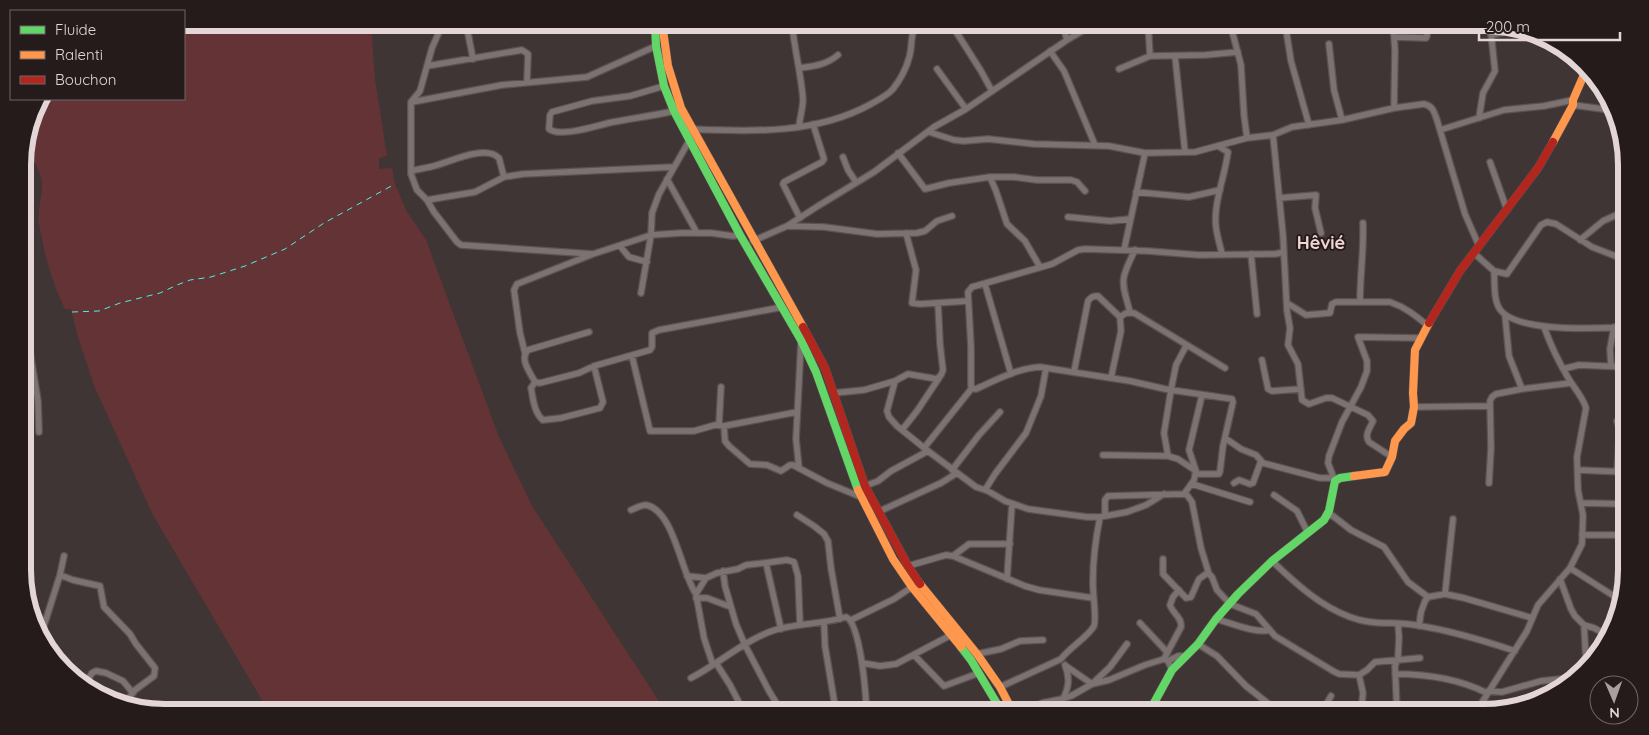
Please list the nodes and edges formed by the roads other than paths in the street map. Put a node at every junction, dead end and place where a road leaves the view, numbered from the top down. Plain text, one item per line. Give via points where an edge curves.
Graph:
1 (913, 31) edge
2 (955, 31) edge
3 (1065, 31) edge
4 (1081, 31) edge
5 (1149, 31) edge
6 (1232, 31) edge
7 (1286, 31) edge
8 (1394, 31) edge
9 (1427, 31) edge
10 (439, 32) edge
11 (468, 32) edge
12 (655, 32) edge
13 (663, 32) edge
14 (793, 32) edge
15 (1491, 32) edge
16 (1500, 33) edge
17 (1491, 35) junction
18 (1394, 37) junction
19 (1067, 40) junction
20 (1329, 44) dead end
21 (656, 46) junction
22 (1050, 51) junction
23 (1238, 52) junction
24 (838, 55) dead end
25 (1150, 56) junction
26 (1175, 56) junction
27 (472, 59) junction
28 (427, 66) junction
29 (800, 68) junction
30 (937, 69) dead end
31 (1119, 69) dead end
32 (1583, 77) edge
33 (527, 82) junction
34 (664, 86) junction
35 (992, 91) junction
36 (411, 102) junction
37 (1573, 102) junction
38 (1394, 108) junction
39 (966, 109) junction
40 (1605, 109) edge
41 (674, 111) junction
42 (1479, 118) junction
43 (1342, 120) junction
44 (813, 124) junction
45 (1309, 125) junction
46 (799, 126) junction
47 (691, 129) junction
48 (1440, 130) junction
49 (929, 132) junction
50 (1272, 135) junction
51 (1247, 138) junction
52 (689, 141) junction
53 (1095, 145) junction
54 (1218, 146) junction
55 (1145, 152) junction
56 (1184, 152) junction
57 (898, 153) junction
58 (842, 157) dead end
59 (1490, 162) dead end
60 (673, 167) junction
61 (411, 171) junction
62 (504, 177) junction
63 (990, 177) junction
64 (667, 179) junction
65 (856, 182) junction
66 (1220, 190) junction
67 (1085, 191) dead end
68 (1136, 192) junction
69 (1279, 198) junction
70 (427, 200) junction
71 (1506, 210) junction
72 (1618, 214) edge
73 (952, 216) dead end
74 (1068, 217) dead end
75 (800, 218) junction
76 (1130, 219) junction
77 (1363, 223) dead end
78 (788, 226) junction
79 (697, 233) junction
80 (906, 233) junction
81 (1321, 233) dead end
82 (652, 235) junction
83 (740, 235) junction
84 (1580, 240) junction
85 (753, 241) junction
86 (620, 246) junction
87 (1479, 246) junction
88 (1124, 250) junction
89 (1136, 250) junction
90 (1283, 251) junction
91 (593, 254) junction
92 (1222, 254) junction
93 (1251, 254) junction
94 (1474, 254) junction
95 (1618, 258) dead end
96 (647, 262) junction
97 (1040, 268) junction
98 (1494, 272) junction
99 (985, 284) junction
100 (641, 293) dead end
101 (968, 301) junction
102 (1360, 302) junction
103 (938, 303) junction
104 (1287, 304) junction
105 (783, 307) junction
106 (1130, 312) junction
107 (1257, 314) dead end
108 (1506, 315) junction
109 (1120, 317) junction
110 (1427, 325) junction
111 (1544, 327) junction
112 (1614, 327) junction
113 (1618, 327) edge
114 (589, 332) dead end
115 (1420, 338) junction
116 (801, 340) junction
117 (1186, 346) junction
118 (525, 354) junction
119 (632, 356) junction
120 (32, 359) edge
121 (1262, 360) dead end
122 (594, 366) junction
123 (1611, 366) junction
124 (1618, 366) edge
125 (1046, 368) junction
126 (1225, 368) dead end
127 (1563, 369) junction
128 (1074, 372) junction
129 (1011, 374) junction
130 (939, 378) junction
131 (1111, 378) junction
132 (895, 381) junction
133 (535, 382) junction
134 (1570, 382) junction
135 (721, 387) dead end
136 (972, 388) junction
137 (1301, 389) junction
138 (1522, 389) junction
139 (1171, 390) junction
140 (834, 393) junction
141 (1202, 395) junction
142 (1490, 406) junction
143 (1349, 407) junction
144 (1414, 407) junction
145 (797, 412) junction
146 (1000, 412) dead end
147 (722, 426) junction
148 (902, 430) junction
149 (39, 432) dead end
150 (1225, 438) junction
151 (926, 450) junction
152 (1618, 454) edge
153 (1103, 455) dead end
154 (1168, 456) junction
155 (1392, 456) junction
156 (1261, 461) junction
157 (799, 468) junction
158 (1578, 470) junction
159 (955, 471) junction
160 (1617, 471) joint
161 (1196, 472) junction
162 (1335, 480) junction
163 (1234, 483) dead end
164 (1489, 483) dead end
165 (1192, 484) junction
166 (865, 486) junction
167 (985, 490) junction
168 (1164, 494) junction
169 (1184, 494) junction
170 (1274, 495) dead end
171 (861, 497) junction
172 (1250, 502) dead end
173 (1581, 503) junction
174 (1012, 504) junction
175 (1618, 504) edge
176 (631, 510) dead end
177 (878, 512) junction
178 (1328, 515) junction
179 (798, 516) dead end
180 (1103, 516) junction
181 (1453, 519) dead end
182 (1308, 533) junction
183 (1618, 535) edge
184 (1582, 536) junction
185 (1010, 544) junction
186 (64, 556) dead end
187 (953, 556) junction
188 (1163, 559) dead end
189 (1272, 561) junction
190 (766, 562) junction
191 (908, 566) junction
192 (1570, 568) junction
193 (723, 571) junction
194 (714, 574) junction
195 (1209, 574) junction
196 (60, 575) junction
197 (687, 576) junction
198 (706, 578) junction
199 (1007, 579) junction
200 (1560, 579) junction
201 (725, 586) junction
202 (912, 587) junction
203 (1179, 590) junction
204 (1445, 594) junction
205 (696, 596) junction
206 (1428, 597) junction
207 (1615, 597) edge
208 (1093, 598) junction
209 (1230, 604) junction
210 (731, 607) junction
211 (40, 617) edge
212 (1532, 618) junction
213 (840, 619) junction
214 (1216, 619) junction
215 (851, 620) junction
216 (45, 622) junction
217 (824, 622) junction
218 (1140, 623) dead end
219 (800, 624) junction
220 (1398, 624) junction
221 (1584, 625) junction
222 (44, 626) edge
223 (1420, 626) junction
224 (781, 629) junction
225 (1270, 630) junction
226 (1602, 632) edge
227 (951, 635) junction
228 (1043, 640) dead end
229 (1127, 644) dead end
230 (1198, 644) junction
231 (745, 645) junction
232 (1515, 650) junction
233 (1167, 652) junction
234 (978, 654) junction
235 (914, 655) junction
236 (1186, 656) junction
237 (1586, 656) edge
238 (1420, 658) dead end
239 (1061, 660) junction
240 (1166, 660) junction
241 (1396, 660) junction
242 (862, 663) junction
243 (715, 664) junction
244 (1066, 666) junction
245 (1172, 670) junction
246 (979, 673) junction
247 (1102, 674) junction
248 (1359, 674) junction
249 (1396, 674) junction
250 (691, 678) dead end
251 (88, 679) edge
252 (1560, 679) edge
253 (1105, 680) junction
254 (1092, 684) junction
255 (1000, 688) junction
256 (133, 692) junction
257 (1487, 692) junction
258 (1331, 696) dead end
259 (128, 698) edge
260 (1062, 700) junction
261 (835, 703) edge
262 (866, 703) edge
263 (997, 703) edge
264 (1008, 703) edge
265 (1041, 703) edge
266 (1154, 703) edge
267 (1268, 703) edge
268 (1327, 703) edge
269 (1362, 703) edge
270 (1397, 703) edge
271 (1481, 703) edge
272 (740, 704) edge
273 (777, 704) edge

1 - 44 street via 910,58 892,90 857,112
2 - 35 street
3 - 19 street
4 - 19 street
5 - 25 street
6 - 23 street
7 - 45 street
8 - 18 street
9 - 18 street via 1426,38
10 - 28 street
11 - 27 street
12 - 21 street
13 - 47 street via 671,84
14 - 29 street
15 - 17 street
16 - 17 street
17 - 42 street via 1494,73 1483,93
18 - 38 street
19 - 22 street
20 - 43 street via 1334,90
21 - 33 street via 587,77
21 - 34 street
22 - 35 street
22 - 53 street via 1064,71
23 - 26 street
23 - 51 street
24 - 29 street via 818,66
25 - 26 street
25 - 31 street
26 - 56 street
27 - 28 street
27 - 33 street via 526,51
28 - 36 street via 420,91
29 - 46 street via 803,102
30 - 39 street
32 - 37 street
33 - 36 street
34 - 41 street
34 - 41 street via 552,112 549,129 569,132
35 - 39 street
36 - 61 street
37 - 40 street
37 - 42 street via 1504,110
37 - 71 street via 1538,168
38 - 43 street
38 - 48 street via 1429,105
39 - 49 street
41 - 52 street
42 - 48 street
43 - 45 street
44 - 46 street
44 - 75 street via 824,159 783,184
45 - 50 street via 1292,127
46 - 47 street via 752,131
47 - 85 street
48 - 87 street via 1465,214
49 - 53 street via 964,141 988,139
49 - 57 street
50 - 51 street
50 - 69 street
51 - 54 street
52 - 60 street
52 - 83 street
53 - 55 street
54 - 56 street
54 - 66 street via 1228,152
55 - 56 street
55 - 68 street
57 - 63 street via 924,189
57 - 65 street
58 - 65 street
59 - 71 street
60 - 62 street
60 - 64 street
61 - 62 street via 464,156 492,153 499,158
61 - 70 street via 417,190
62 - 70 street via 475,192
63 - 67 street via 1071,180
63 - 97 street via 1006,224 1025,240
64 - 79 street
64 - 82 street via 652,213
65 - 75 street
66 - 68 street via 1189,197
66 - 92 street via 1216,228
68 - 76 street
69 - 81 street via 1316,195 1315,208
69 - 90 street
70 - 91 street via 461,245
71 - 87 street
72 - 84 street via 1603,221
73 - 80 street via 937,220 925,231
74 - 76 street via 1110,221
75 - 78 street
76 - 88 street
77 - 102 street
78 - 80 street via 877,234
78 - 85 street
79 - 82 street
79 - 83 street
80 - 103 street via 916,270 912,303
82 - 86 street
82 - 96 street
83 - 105 street
84 - 95 street
84 - 98 street via 1556,224 1547,222 1507,274
85 - 140 street via 806,333
86 - 91 street
86 - 96 street via 629,257
87 - 94 street
88 - 89 street
88 - 97 street via 1082,249
89 - 92 street
89 - 106 street via 1122,278
90 - 93 street
90 - 104 street
91 - 118 street via 517,284 514,290
92 - 93 street
93 - 107 street
94 - 98 street
94 - 110 street
96 - 100 street
97 - 99 street
98 - 108 street via 1498,306
99 - 101 street via 969,289
99 - 129 street
101 - 103 street
101 - 136 street
102 - 104 street via 1336,302 1332,304 1330,313 1308,316
102 - 110 street via 1398,304
103 - 130 street via 943,370
104 - 137 street via 1288,345 1298,364
105 - 116 street
105 - 119 street via 654,331 652,348
106 - 109 street
106 - 117 street
108 - 111 street via 1524,324
108 - 138 street via 1509,356
109 - 128 street via 1098,296 1090,298
109 - 131 street via 1121,331
110 - 115 street
111 - 112 street
111 - 127 street
112 - 113 street
112 - 123 street
114 - 118 street via 528,350
115 - 143 street via 1358,337 1367,361 1367,371
115 - 144 street via 1415,350
116 - 145 street
116 - 171 street via 816,372
117 - 126 street
117 - 139 street via 1176,365
118 - 133 street via 525,362
119 - 122 street
119 - 147 street via 650,431 694,431
120 - 149 street
121 - 137 street via 1268,389
122 - 133 street via 567,377
122 - 133 street via 602,402 600,408 543,420 533,400 531,388
123 - 124 street
123 - 127 street via 1579,365
125 - 128 street
125 - 129 street via 1029,367
125 - 167 street via 1041,396 1026,433
127 - 134 street
128 - 131 street
129 - 136 street
130 - 132 street via 908,374
130 - 148 street
131 - 139 street
132 - 140 street via 864,390
132 - 148 street via 888,414
134 - 138 street
134 - 158 street via 1586,408 1577,457
135 - 147 street
136 - 151 street
137 - 143 street via 1302,400 1306,403 1332,398
138 - 142 street via 1496,394
139 - 141 street
139 - 154 street via 1164,433
140 - 166 street
141 - 150 street via 1232,399
141 - 161 street via 1189,450
142 - 144 street
142 - 164 street
143 - 155 street via 1372,418 1367,439
143 - 162 street via 1328,456
144 - 155 street via 1411,423 1395,441
145 - 147 street
145 - 157 street
146 - 159 street via 979,435
147 - 157 street via 729,446 750,464 767,465 781,471 791,465
148 - 151 street
150 - 156 street
150 - 161 street via 1219,474
151 - 159 street
151 - 166 street
152 - 160 street
153 - 154 street
154 - 161 street
155 - 162 street via 1383,473
156 - 162 street
156 - 163 street via 1254,483 1239,480
157 - 171 street
158 - 160 street
158 - 173 street
159 - 167 street
159 - 177 street
161 - 165 street
162 - 178 street
165 - 169 street
165 - 172 street
166 - 177 street
167 - 174 street
168 - 169 street
168 - 180 street via 1127,512
168 - 180 street via 1108,496
169 - 195 street via 1192,502
170 - 182 street via 1297,511
171 - 202 street
173 - 175 street
173 - 184 street
174 - 180 street via 1087,517
174 - 185 street
176 - 197 street via 646,505 663,516
177 - 191 street
178 - 182 street
178 - 206 street via 1384,546 1408,582
179 - 213 street via 824,534 828,541
180 - 208 street via 1097,534
181 - 204 street
182 - 189 street
183 - 184 street
184 - 192 street via 1582,544
185 - 187 street via 969,544
185 - 199 street
186 - 196 street
187 - 191 street
187 - 199 street
188 - 203 street via 1163,574
189 - 209 street
189 - 220 street via 1306,592 1350,617 1374,624
190 - 193 street
190 - 219 street via 794,562 798,576
190 - 224 street
191 - 234 street
192 - 200 street
192 - 207 street
193 - 194 street
193 - 201 street
194 - 198 street
194 - 201 street
195 - 203 street via 1199,579 1189,597 1186,598
195 - 209 street via 1217,590
196 - 216 street
196 - 256 street via 100,586 104,607 130,634 155,668 154,676
197 - 198 street
197 - 205 street
198 - 205 street
199 - 208 street via 1039,590
200 - 212 street via 1538,604
200 - 221 street via 1571,609
201 - 210 street
202 - 215 street
202 - 227 street
203 - 233 street via 1170,604 1182,622
204 - 206 street
204 - 212 street
205 - 210 street
205 - 243 street via 704,638
206 - 223 street via 1422,606
208 - 239 street via 1095,621 1092,629
209 - 214 street
209 - 225 street via 1256,614
210 - 231 street
211 - 216 street
212 - 232 street
213 - 215 street via 846,617
213 - 217 street
214 - 225 street via 1256,630
214 - 230 street
215 - 242 street
216 - 222 street
217 - 219 street
217 - 261 street
218 - 233 street
219 - 224 street
220 - 223 street
220 - 241 street
221 - 226 street
221 - 237 street
223 - 232 street
224 - 231 street
225 - 248 street via 1339,674
227 - 235 street
227 - 246 street
228 - 234 street via 1020,641
229 - 247 street
230 - 236 street
230 - 267 street via 1217,656
231 - 243 street
231 - 273 street
232 - 257 street
233 - 240 street
234 - 255 street
235 - 242 street via 888,666
235 - 246 street via 944,686
236 - 240 street
236 - 245 street
238 - 241 street
239 - 244 street
239 - 255 street
240 - 245 street
240 - 253 street
241 - 248 street via 1375,662
241 - 249 street
242 - 262 street
243 - 250 street
243 - 272 street
244 - 254 street
244 - 260 street via 1069,685
245 - 266 street
246 - 263 street
247 - 253 street
247 - 254 street
248 - 269 street
249 - 257 street via 1436,677
249 - 270 street
251 - 256 street via 96,671 106,673 123,681
252 - 257 street via 1502,692
253 - 254 street
254 - 260 street
255 - 264 street
256 - 259 street
257 - 271 street
258 - 268 street
260 - 265 street

